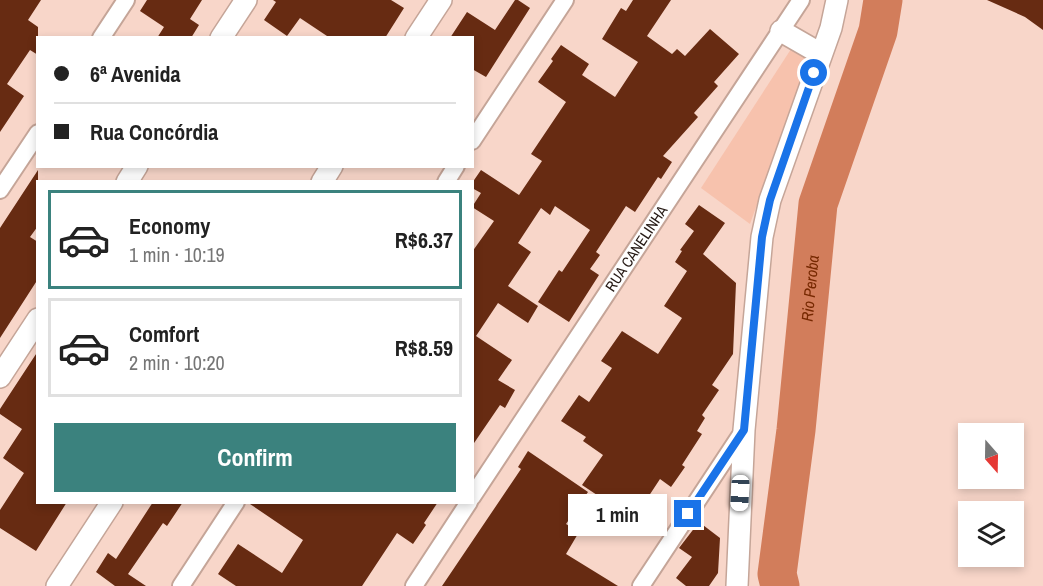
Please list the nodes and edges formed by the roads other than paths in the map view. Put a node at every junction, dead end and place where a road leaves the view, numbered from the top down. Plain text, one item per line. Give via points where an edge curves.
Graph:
1 (126, 0) edge
2 (246, 0) edge
3 (441, 0) edge
4 (565, 0) edge
5 (801, 0) edge
6 (837, 0) edge
7 (781, 30) junction
8 (102, 36) edge
9 (222, 36) edge
10 (417, 36) edge
11 (821, 54) junction
12 (36, 136) edge
13 (474, 138) edge
14 (0, 190) edge
15 (36, 322) edge
16 (0, 376) edge
17 (744, 430) junction
18 (474, 494) edge
19 (111, 504) edge
20 (235, 504) edge
21 (468, 504) edge
22 (57, 586) edge
23 (181, 586) edge
24 (414, 586) edge
25 (641, 586) edge
26 (736, 586) edge

1 - 8 street
2 - 9 street
3 - 10 street
4 - 13 street
5 - 7 street, RUA CANELINHA
6 - 11 street
7 - 11 street
7 - 18 street, RUA CANELINHA
11 - 17 street via 770,200 762,237
12 - 14 street
15 - 16 street
17 - 25 street
17 - 26 street
19 - 22 street
20 - 23 street
21 - 24 street

